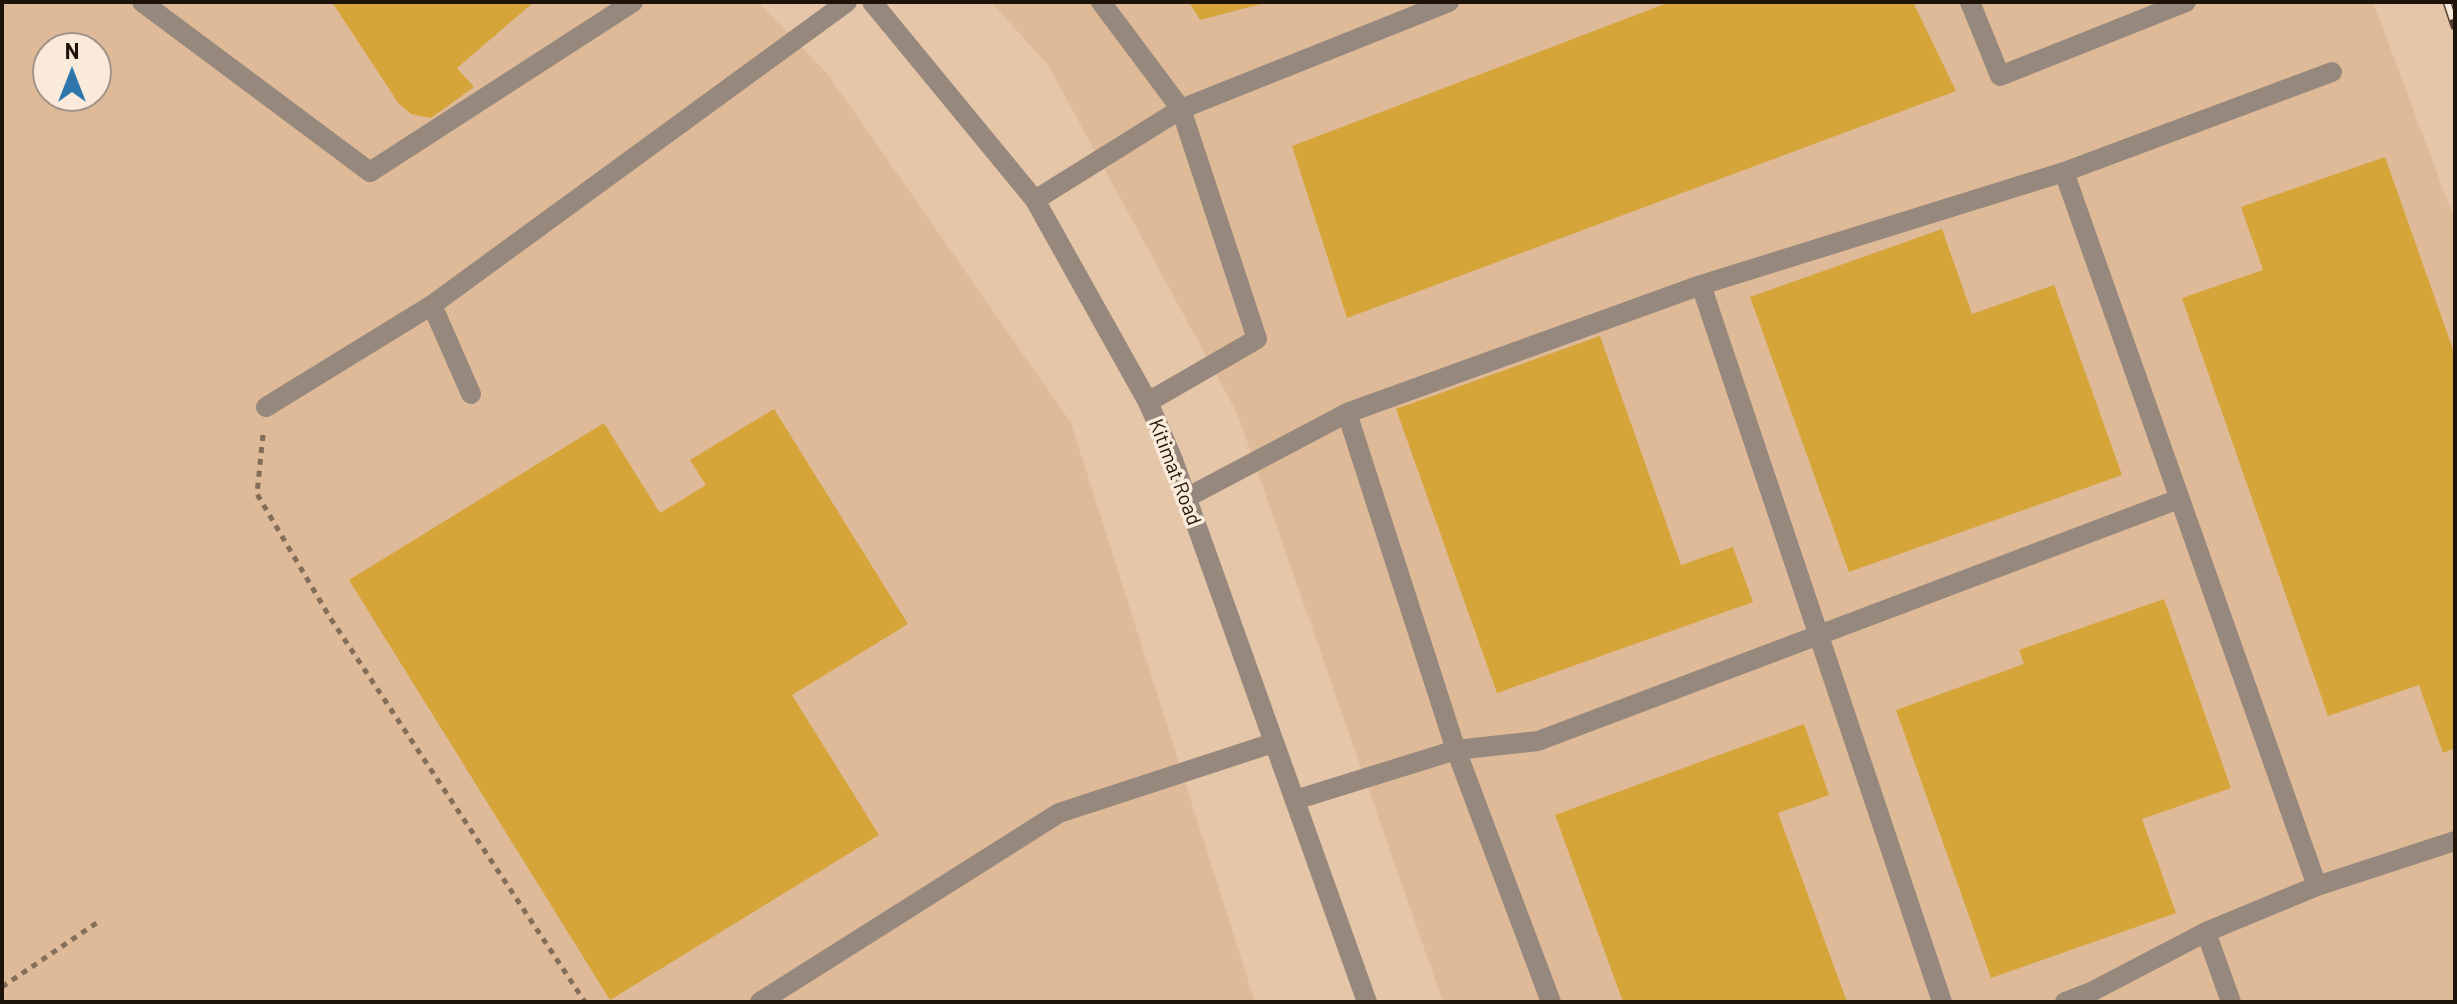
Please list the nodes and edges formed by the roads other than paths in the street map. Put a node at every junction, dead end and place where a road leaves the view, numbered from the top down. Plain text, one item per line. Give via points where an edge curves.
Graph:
1 (142, 2) edge
2 (633, 2) edge
3 (847, 2) edge
4 (872, 2) edge
5 (1101, 2) edge
6 (1449, 2) edge
7 (1970, 2) edge
8 (2186, 2) edge
9 (2332, 72) dead end
10 (1181, 109) junction
11 (2064, 172) junction
12 (1035, 200) junction
13 (1701, 285) junction
14 (432, 305) junction
15 (471, 394) dead end
16 (1148, 402) junction
17 (266, 407) road end
18 (1347, 413) junction
19 (1186, 498) junction
20 (2179, 499) junction
21 (1818, 637) junction
22 (1273, 743) junction
23 (1456, 750) junction
24 (1295, 800) junction
25 (2455, 841) edge
26 (2317, 886) junction
27 (2206, 932) junction
28 (2093, 997) edge
29 (760, 1002) edge
30 (1367, 1002) edge
31 (1551, 1002) edge
32 (1942, 1002) edge
33 (2065, 1002) edge
34 (2231, 1002) edge

1 - 2 street via 370,172
3 - 14 street
4 - 12 street, Kitimat Road
5 - 10 street
6 - 10 street
7 - 8 street via 2000,76
9 - 11 street
10 - 12 street
10 - 16 street via 1257,339
11 - 13 street
11 - 20 street
12 - 16 street, Kitimat Road
13 - 18 street
13 - 21 street
14 - 15 street
14 - 17 street
16 - 19 street, Kitimat Road
18 - 19 street
18 - 23 street
19 - 22 street, Kitimat Road
20 - 21 street
20 - 26 street
21 - 23 street via 1538,741
21 - 32 street
22 - 24 street, Kitimat Road
22 - 29 street via 1059,813
23 - 24 street
23 - 31 street
24 - 30 street, Kitimat Road
25 - 26 street
26 - 27 street
27 - 28 street
27 - 34 street
28 - 33 street

